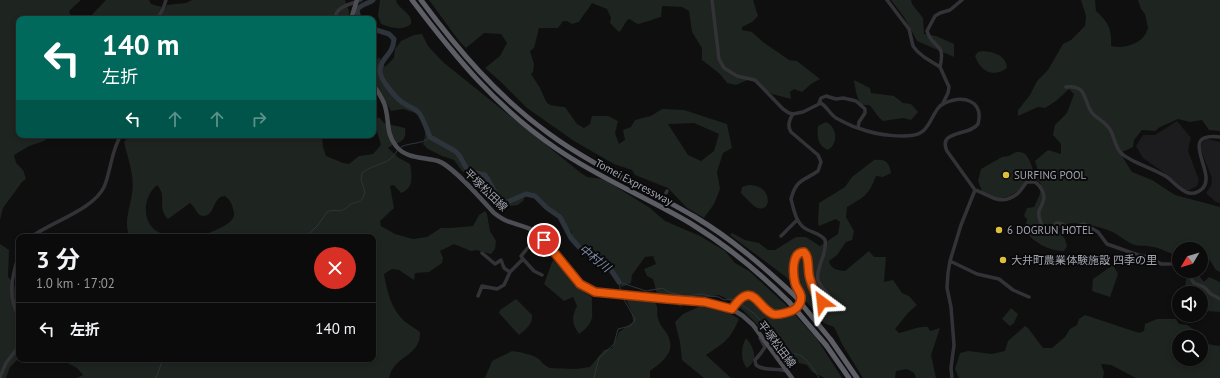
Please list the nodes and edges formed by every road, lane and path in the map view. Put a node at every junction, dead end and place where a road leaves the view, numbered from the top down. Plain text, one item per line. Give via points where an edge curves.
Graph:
1 (166, 0) edge
2 (412, 0) edge
3 (421, 0) edge
4 (712, 0) edge
5 (887, 0) edge
6 (962, 0) edge
7 (358, 1) edge
8 (159, 16) edge
9 (335, 16) edge
10 (352, 16) edge
11 (940, 67) junction
12 (1066, 87) dead end
13 (376, 89) edge
14 (943, 103) junction
15 (819, 104) junction
16 (793, 114) junction
17 (858, 128) junction
18 (1220, 137) edge
19 (120, 138) edge
20 (975, 190) junction
21 (797, 220) junction
22 (36, 234) edge
23 (781, 236) dead end
24 (482, 253) dead end
25 (523, 259) junction
26 (950, 261) junction
27 (16, 262) edge
28 (1172, 264) edge
29 (569, 270) junction
30 (510, 272) junction
31 (542, 275) dead end
32 (1191, 278) edge
33 (478, 296) dead end
34 (1029, 297) dead end
35 (1220, 299) edge
36 (732, 308) junction
37 (16, 309) edge
38 (753, 325) junction
39 (16, 350) edge
40 (787, 371) junction
41 (0, 377) edge
42 (792, 378) edge
43 (849, 378) edge
44 (857, 378) edge
45 (952, 378) edge

1 - 8 street
2 - 43 highway, Tomei Expressway, bridge via 466,69 524,124 572,159 678,216 747,263 789,302 826,345
3 - 44 highway, Tomei Expressway, bridge via 478,71 537,125 593,163 712,228 753,258 794,296 832,340
4 - 16 street via 719,59 724,68 737,76 755,80 783,109
5 - 11 street via 909,29 913,46
6 - 11 street via 950,10 935,16 927,31 928,37 941,50 943,56
7 - 9 street via 343,6
7 - 10 main road
11 - 14 street via 949,86
12 - 18 street via 1082,90 1089,107 1109,128 1122,154 1166,176 1186,192 1198,192 1206,182 1199,147 1201,141 1208,136
13 - 29 main road, 平塚松田線 via 384,103 388,131 397,148 410,156 438,161 446,166 494,213 508,222 536,232
14 - 17 street via 926,129 919,134 891,135
14 - 20 street via 967,100 977,108 978,121 975,127 953,135 947,139 945,146
15 - 16 street
15 - 17 street via 823,104 836,118
15 - 17 street via 821,98 826,96 856,102 865,109
16 - 21 street via 788,123 791,132 818,155 821,162 818,171 800,181 790,199
19 - 22 street via 104,188 96,199
20 - 26 street
20 - 28 street via 994,199 1004,200 1017,194 1028,182 1035,182 1044,196 1039,213 1045,229 1056,224 1070,228 1084,224 1098,232 1107,244 1149,257 1163,265
21 - 23 street
21 - 36 street via 804,228 825,240 826,246 818,278 829,296 828,300 822,302 818,298 810,280 806,253 802,252 795,257 794,265 795,282 801,298 797,308 784,314 775,314 754,297 746,296
24 - 30 street via 495,264 502,260 504,268
25 - 29 street via 521,256 529,245 534,243 546,247 566,272
25 - 30 street
25 - 31 street via 534,271
26 - 34 street via 977,274 999,279 1013,290
26 - 45 street via 947,285 954,345
27 - 37 street via 11,289
29 - 36 main road, 平塚松田線 via 580,284 600,293 705,302
30 - 33 street via 506,283 497,289 482,286
32 - 35 street via 1194,283
36 - 38 main road, 平塚松田線
38 - 40 main road, 平塚松田線
38 - 40 street via 765,347 754,362 756,365 764,369
39 - 41 street
40 - 42 main road, 平塚松田線

